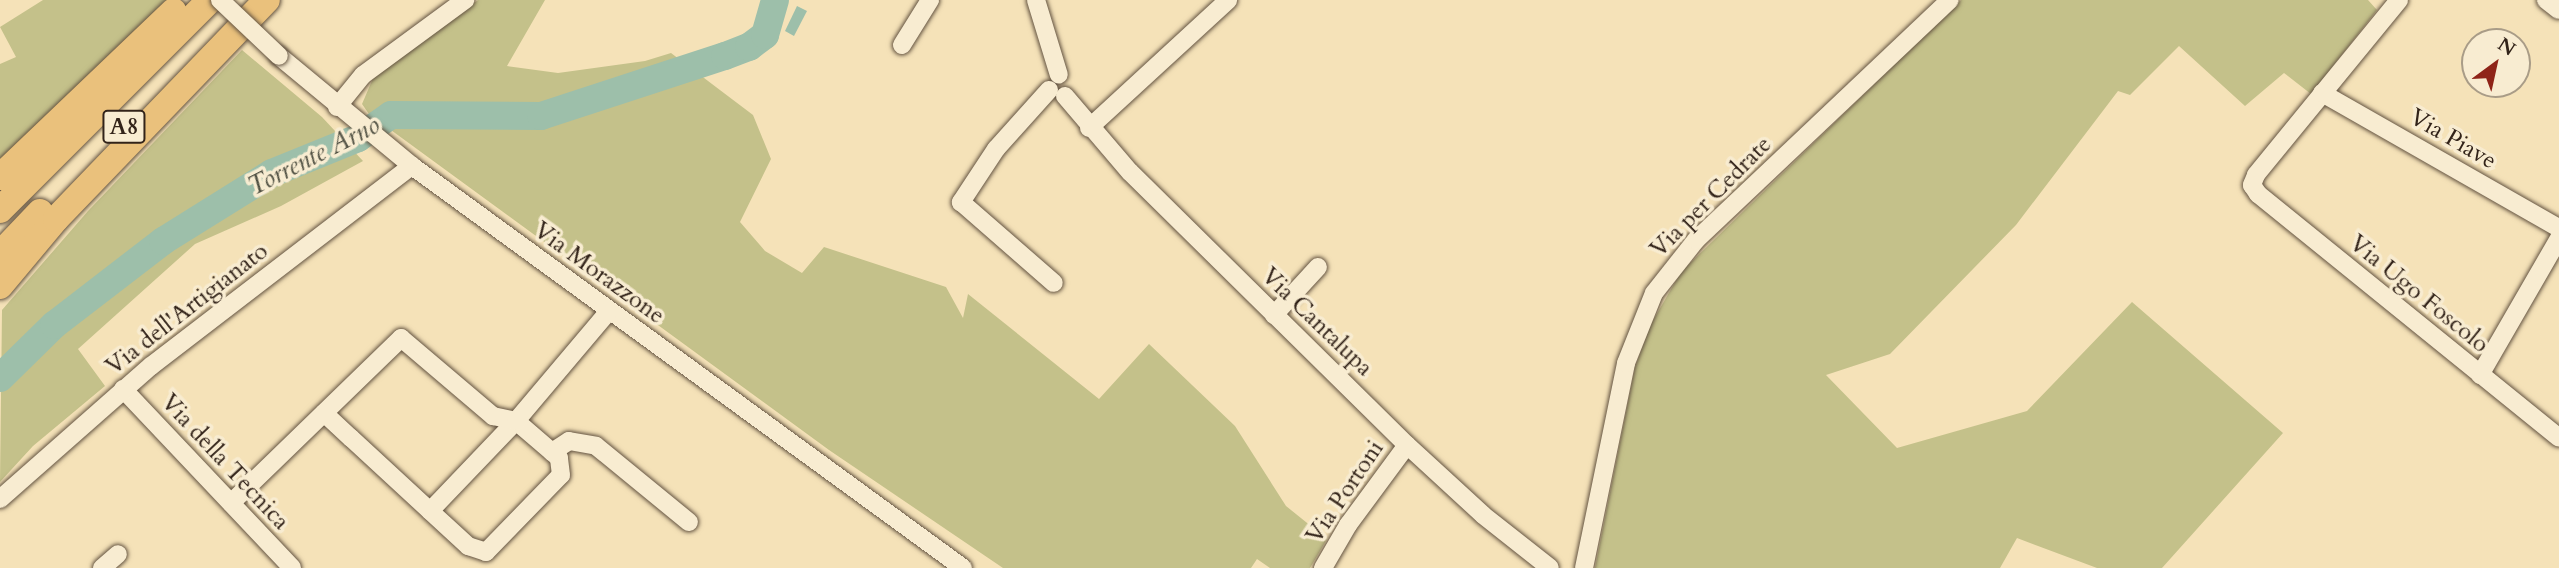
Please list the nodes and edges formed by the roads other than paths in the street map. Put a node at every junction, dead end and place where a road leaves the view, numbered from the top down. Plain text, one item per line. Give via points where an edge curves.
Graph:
1 (185, 0) edge
2 (210, 0) edge
3 (220, 0) edge
4 (249, 0) edge
5 (267, 0) edge
6 (465, 0) edge
7 (930, 0) edge
8 (1036, 0) edge
9 (1228, 0) edge
10 (1950, 0) edge
11 (2399, 0) edge
12 (2546, 0) edge
13 (2559, 10) edge
14 (902, 45) dead end
15 (1058, 87) junction
16 (2322, 93) junction
17 (337, 107) junction
18 (1089, 128) junction
19 (411, 166) junction
20 (0, 177) edge
21 (0, 210) edge
22 (2559, 228) edge
23 (2559, 238) edge
24 (0, 254) edge
25 (1318, 267) dead end
26 (1054, 283) dead end
27 (0, 286) edge
28 (609, 311) junction
29 (1274, 315) junction
30 (2480, 375) junction
31 (123, 389) junction
32 (324, 413) junction
33 (516, 421) junction
34 (2559, 438) edge
35 (1407, 444) junction
36 (552, 452) junction
37 (0, 499) edge
38 (231, 503) junction
39 (430, 511) junction
40 (689, 522) dead end
41 (118, 554) dead end
42 (102, 568) edge
43 (292, 568) edge
44 (963, 568) edge
45 (1324, 568) edge
46 (1550, 568) edge
47 (1584, 568) edge

1 - 20 highway
2 - 21 highway, A8
3 - 17 street, Via Morazzone, bridge
4 - 24 highway, A8
5 - 27 highway via 56,219
6 - 17 street via 363,75
7 - 14 street
8 - 15 street, Via Cantalupa
9 - 18 street
10 - 47 street, Via per Cedrate via 1696,240 1654,293 1626,363
11 - 16 street
12 - 13 street
15 - 18 street, Via Cantalupa
15 - 26 street via 996,149 961,202
16 - 22 street, Via Piave
16 - 30 street, Via Ugo Foscolo via 2252,185
17 - 19 street, Via Morazzone
18 - 29 street, Via Cantalupa
19 - 28 street, Via Morazzone
19 - 31 street, Via dell'Artigianato
23 - 30 street
25 - 29 street
28 - 33 street
28 - 44 street, Via Morazzone
29 - 35 street, Via Cantalupa
30 - 34 street, Via Ugo Foscolo
31 - 37 street, Via dell'Artigianato
31 - 38 street, Via della Tecnica
32 - 33 street via 401,338 493,416
32 - 38 street
32 - 39 street
33 - 36 street
33 - 39 street
35 - 45 street, Via Portoni via 1348,525
35 - 46 street, Via Cantalupa via 1483,515
36 - 39 street via 559,458 561,475 486,552 468,546
36 - 40 street via 569,441 596,446
38 - 43 street, Via della Tecnica
41 - 42 street

